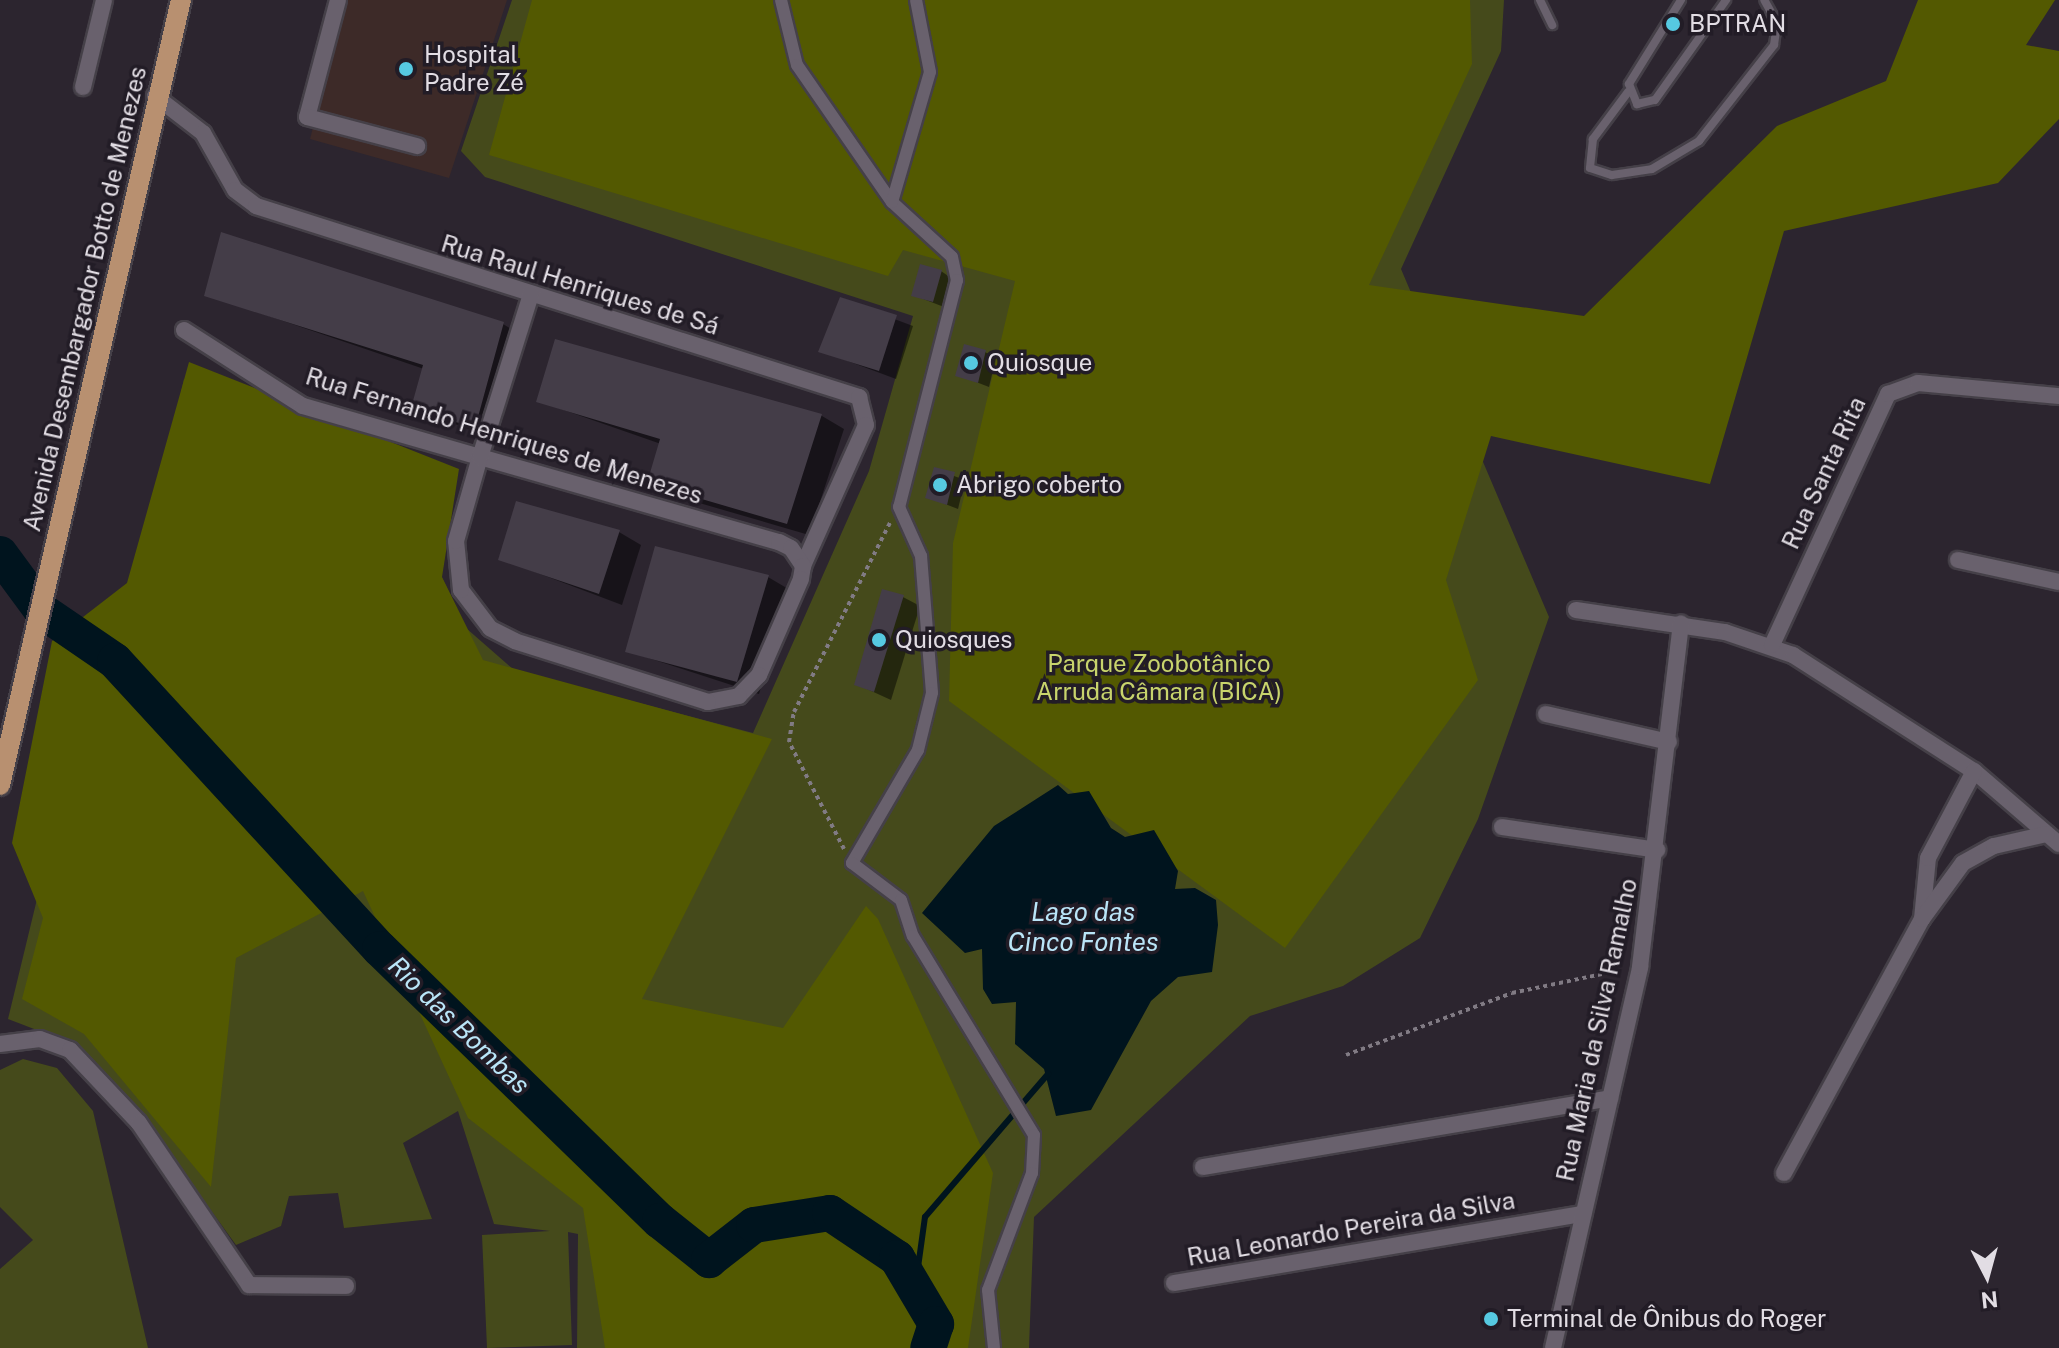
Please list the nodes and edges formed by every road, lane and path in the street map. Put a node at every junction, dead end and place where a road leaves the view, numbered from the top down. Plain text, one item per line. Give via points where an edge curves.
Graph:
1 (104, 0) edge
2 (181, 0) edge
3 (338, 0) edge
4 (781, 0) edge
5 (916, 0) edge
6 (1540, 0) edge
7 (1681, 0) edge
8 (1726, 0) edge
9 (1764, 0) edge
10 (1552, 25) dead end
11 (83, 87) dead end
12 (1628, 92) junction
13 (155, 96) junction
14 (417, 146) dead end
15 (892, 202) junction
16 (531, 294) junction
17 (184, 330) dead end
18 (2059, 396) edge
19 (480, 457) junction
20 (899, 507) junction
21 (1958, 560) dead end
22 (803, 566) junction
23 (2059, 582) edge
24 (1576, 610) dead end
25 (1681, 623) junction
26 (1772, 645) junction
27 (1546, 714) dead end
28 (1669, 742) junction
29 (1974, 771) junction
30 (0, 785) edge
31 (1502, 827) dead end
32 (2053, 839) edge
33 (1657, 850) junction
34 (852, 863) junction
35 (1922, 919) junction
36 (1640, 967) junction
37 (0, 1044) edge
38 (1346, 1055) dead end
39 (1610, 1098) junction
40 (1203, 1167) dead end
41 (1784, 1173) dead end
42 (1583, 1214) junction
43 (1174, 1283) dead end
44 (346, 1286) dead end
45 (994, 1348) edge
46 (1553, 1348) edge

1 - 11 street
2 - 13 main road, Avenida Desembargador Botto de Menezes
3 - 14 street via 307,117
4 - 15 street via 797,65
5 - 15 street via 930,72
6 - 10 lane
7 - 12 lane
8 - 12 lane via 1655,100 1637,104
9 - 12 lane via 1777,23 1774,45 1699,141 1652,169 1612,175 1590,168 1593,139
13 - 16 street, Rua Raul Henriques de Sá via 203,133 235,190 256,206
13 - 30 main road, Avenida Desembargador Botto de Menezes
15 - 20 street via 952,257 957,280
16 - 19 street
16 - 22 street, Rua Raul Henriques de Sá via 859,397 866,425
17 - 19 street, Rua Fernando Henriques de Menezes via 303,406
18 - 26 street, Rua Santa Rita via 1918,383 1888,394
19 - 22 street, Rua Fernando Henriques de Menezes via 779,542
19 - 22 street via 455,565 472,608 515,641 708,702 727,700 759,675
20 - 34 street via 921,556 932,693 918,750
20 - 34 path via 794,712 789,742
21 - 23 street
24 - 25 street
25 - 26 street
25 - 28 street, Rua Maria da Silva Ramalho
26 - 29 street
27 - 28 street
28 - 33 street, Rua Maria da Silva Ramalho
29 - 32 street
29 - 35 street via 1928,858
31 - 33 street
32 - 35 street via 1994,846 1963,863
33 - 36 street, Rua Maria da Silva Ramalho
34 - 45 street via 901,900 913,936 1026,1118 1036,1155 994,1261
35 - 41 street
36 - 38 path via 1512,993
36 - 39 street, Rua Maria da Silva Ramalho
37 - 44 street via 40,1039 70,1050 139,1123 249,1285
39 - 40 street
39 - 42 street, Rua Maria da Silva Ramalho
42 - 43 street, Rua Leonardo Pereira da Silva
42 - 46 street, Rua Maria da Silva Ramalho

